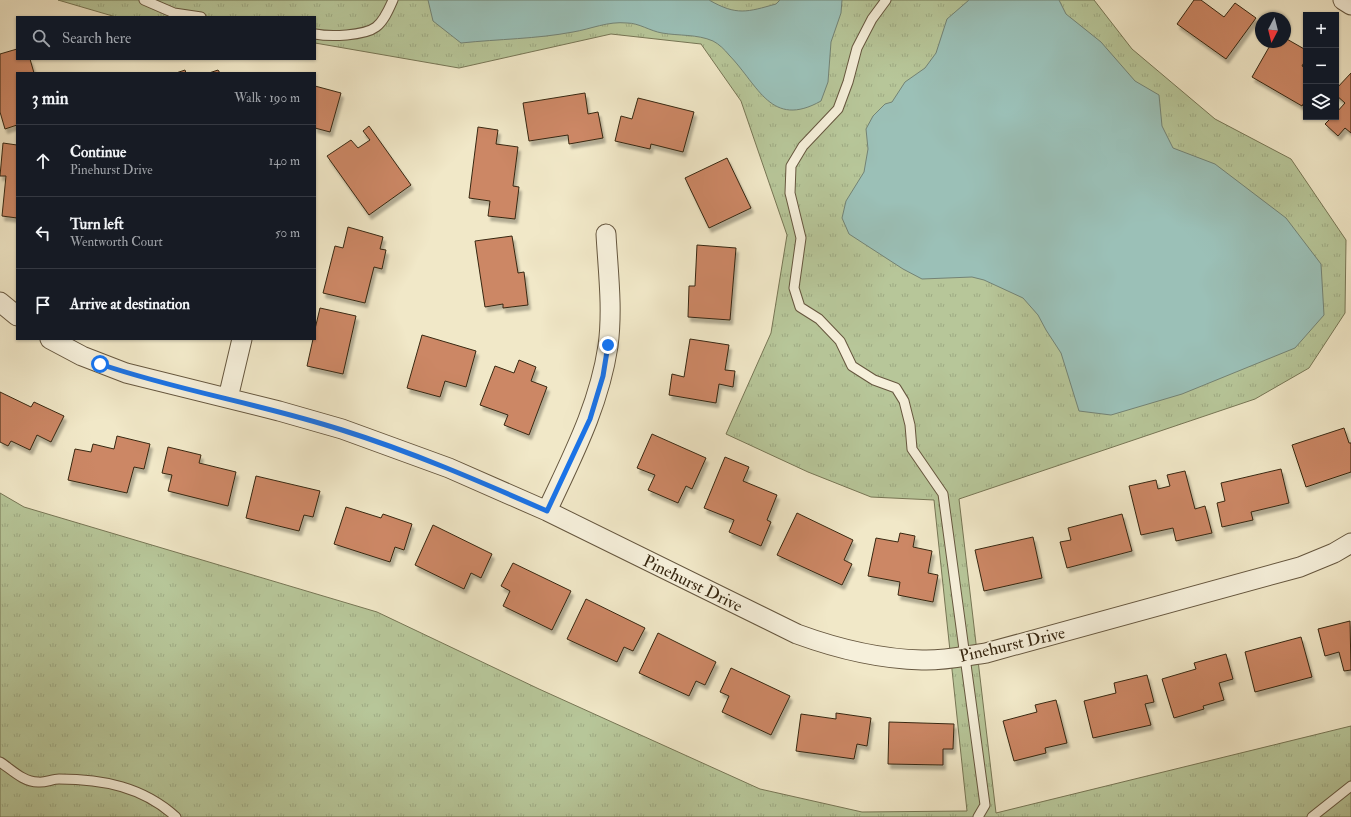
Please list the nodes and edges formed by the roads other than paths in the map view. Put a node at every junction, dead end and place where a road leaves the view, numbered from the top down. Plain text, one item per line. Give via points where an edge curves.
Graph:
1 (144, 0) edge
2 (393, 0) edge
3 (886, 0) edge
4 (1343, 0) edge
5 (1351, 5) edge
6 (194, 16) edge
7 (316, 34) edge
8 (606, 234) dead end
9 (0, 302) edge
10 (16, 315) edge
11 (52, 340) edge
12 (242, 340) edge
13 (228, 398) junction
14 (547, 511) junction
15 (1351, 544) edge
16 (966, 656) junction
17 (0, 762) edge
18 (1351, 786) edge
19 (176, 817) edge
20 (978, 817) edge
21 (1312, 817) edge

1 - 6 lane via 174,13
2 - 7 lane via 376,26 362,34
3 - 16 lane via 856,48 838,109 803,146 791,166 790,194 801,238 794,288 800,307 819,319 840,341 852,366 874,380 896,388 904,401 912,449 943,494
4 - 5 street
8 - 14 street via 610,317 603,376 590,419
9 - 10 street
11 - 13 street, Pinehurst Drive via 82,356 126,373
12 - 13 street
13 - 14 street, Pinehurst Drive via 342,430 449,468
14 - 16 street, Pinehurst Drive via 798,634 833,647 870,656 923,660
15 - 16 street, Pinehurst Drive via 1300,567 986,653
16 - 20 lane via 985,805
17 - 19 lane via 22,778 37,782 57,779 119,785 162,805
18 - 21 lane

